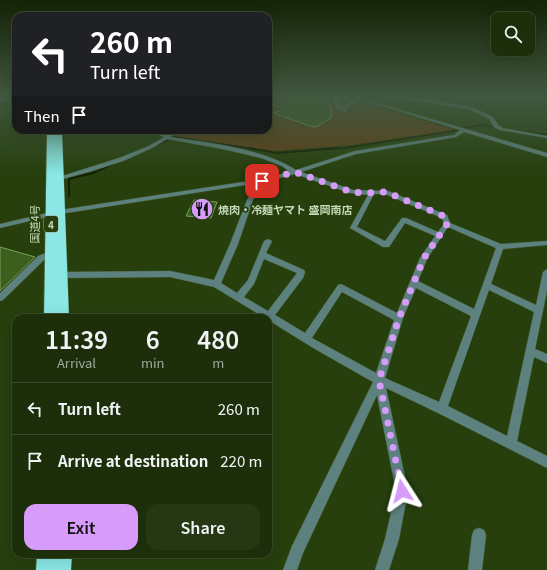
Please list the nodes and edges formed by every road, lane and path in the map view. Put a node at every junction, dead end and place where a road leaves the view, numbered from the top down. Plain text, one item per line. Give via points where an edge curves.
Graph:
1 (436, 122) edge
2 (493, 122) edge
3 (464, 130) junction
4 (51, 134) edge
5 (58, 134) edge
6 (160, 134) edge
7 (173, 134) edge
8 (547, 136) edge
9 (168, 138) junction
10 (547, 155) edge
11 (295, 172) junction
12 (59, 178) junction
13 (262, 181) junction
14 (372, 193) junction
15 (56, 213) junction
16 (447, 224) junction
17 (0, 226) edge
18 (440, 235) junction
19 (268, 241) dead end
20 (547, 243) edge
21 (500, 247) junction
22 (51, 254) junction
23 (263, 255) junction
24 (547, 272) edge
25 (62, 275) junction
26 (414, 282) junction
27 (216, 284) junction
28 (486, 286) junction
29 (0, 298) edge
30 (238, 298) junction
31 (539, 310) junction
32 (51, 314) edge
33 (62, 314) edge
34 (266, 314) edge
35 (271, 314) edge
36 (476, 314) junction
37 (272, 318) edge
38 (399, 318) junction
39 (306, 339) junction
40 (530, 351) junction
41 (547, 359) edge
42 (379, 380) junction
43 (442, 409) junction
44 (511, 443) junction
45 (547, 462) edge
46 (479, 535) dead end
47 (47, 558) edge
48 (62, 558) edge
49 (46, 570) edge
50 (61, 570) edge
51 (290, 570) edge
52 (382, 570) edge
53 (475, 570) edge

1 - 3 street
2 - 8 street via 502,129
3 - 10 street
3 - 11 street via 456,136 375,149
4 - 15 highway, 国道4号 / 4 via 50,170
5 - 12 highway, 国道4号 / 4
6 - 9 street
7 - 9 street
9 - 11 street via 264,157
9 - 12 street via 93,169
11 - 13 street
11 - 14 street via 352,192
12 - 15 highway, 国道4号 / 4
13 - 15 street
13 - 27 street via 250,200
14 - 16 street via 386,192 442,215 446,217
14 - 18 street via 353,228 386,245 404,220
15 - 17 street
15 - 22 highway, 国道4号 / 4
15 - 25 highway, 国道4号 / 4
16 - 18 street
16 - 21 street
18 - 26 street via 424,258
19 - 23 street
20 - 21 street
21 - 28 street
22 - 29 street via 41,258
22 - 32 highway, 国道4号 / 4
23 - 30 street via 252,282
23 - 35 street via 301,272
24 - 31 street
25 - 27 street via 170,274
25 - 33 highway, 国道4号 / 4
26 - 36 street
26 - 38 street
27 - 30 street
28 - 31 street
28 - 36 street
30 - 34 street
31 - 40 street
36 - 43 street
37 - 39 street
38 - 39 street via 341,287
38 - 42 street
39 - 42 street
40 - 41 street
40 - 44 street
42 - 43 street
42 - 51 street via 297,550
42 - 52 street via 402,491 392,539
43 - 44 street
44 - 45 street
46 - 53 street
47 - 49 highway
48 - 50 highway

